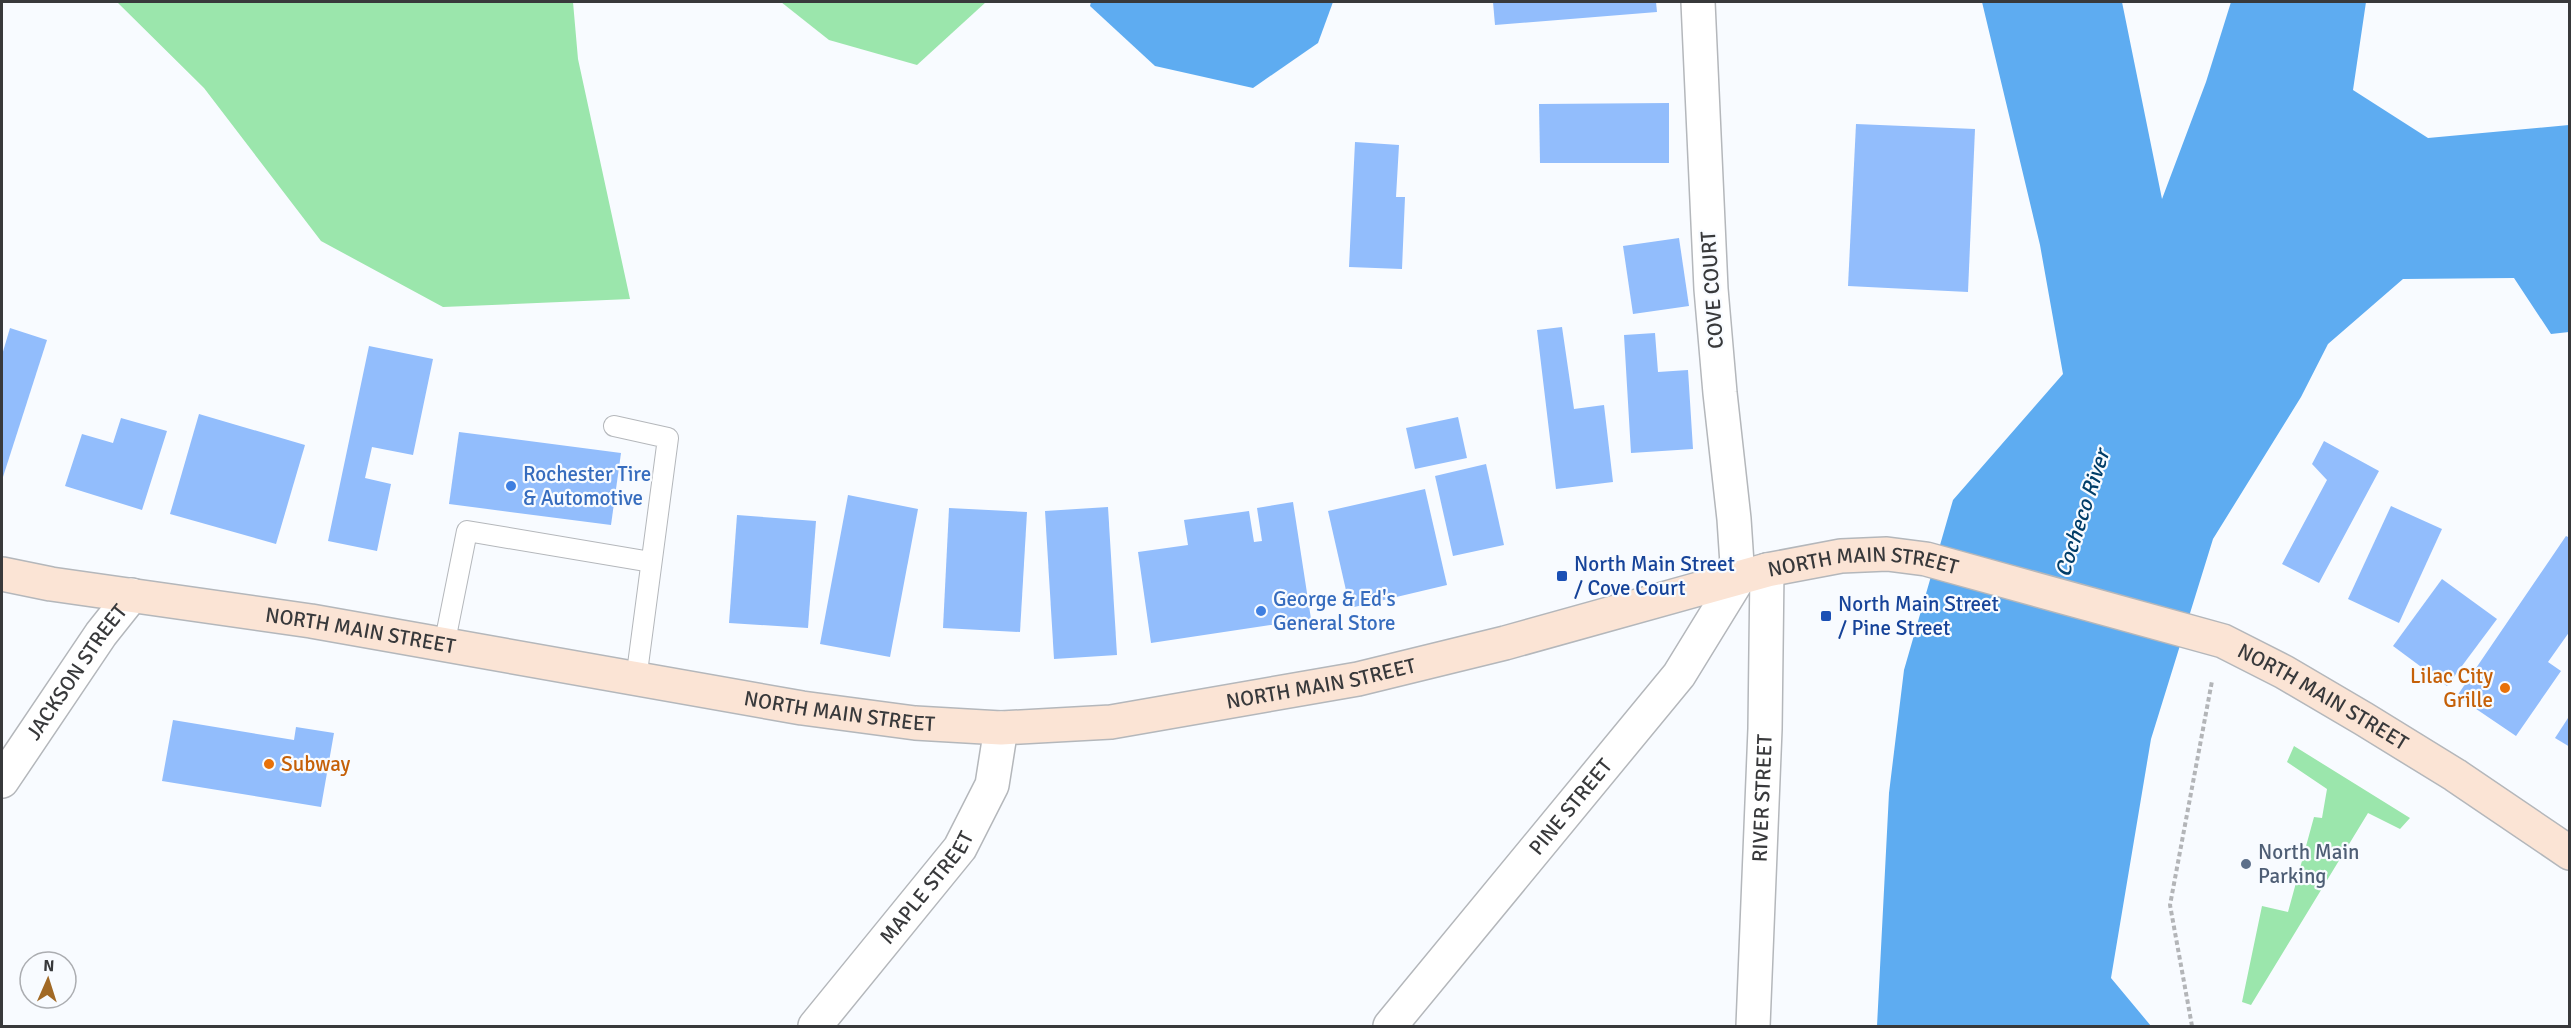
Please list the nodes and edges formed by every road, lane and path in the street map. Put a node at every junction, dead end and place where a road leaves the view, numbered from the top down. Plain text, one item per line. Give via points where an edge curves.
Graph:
1 (1698, 2) edge
2 (614, 426) dead end
3 (651, 562) junction
4 (2, 574) edge
5 (1753, 574) junction
6 (132, 594) junction
7 (444, 645) junction
8 (636, 680) junction
9 (2212, 681) dead end
10 (1001, 728) junction
11 (2, 781) edge
12 (2570, 853) edge
13 (815, 1026) edge
14 (1389, 1026) edge
15 (1753, 1026) edge
16 (2192, 1026) edge

1 - 5 street, COVE COURT via 1711,288 1720,393 1734,519
2 - 3 lane via 668,438
3 - 7 lane via 467,531
3 - 8 lane
4 - 6 main road, NORTH MAIN STREET
5 - 10 main road, NORTH MAIN STREET via 1358,679 1111,722
5 - 12 main road, NORTH MAIN STREET via 1841,556 1887,554 1926,559 2223,641 2364,719
5 - 14 street, PINE STREET via 1679,675
5 - 15 street, RIVER STREET via 1765,729
6 - 7 main road, NORTH MAIN STREET
6 - 11 street, JACKSON STREET
7 - 8 main road, NORTH MAIN STREET
8 - 10 main road, NORTH MAIN STREET via 915,723
9 - 16 path via 2170,905
10 - 13 street, MAPLE STREET via 992,785 960,848

